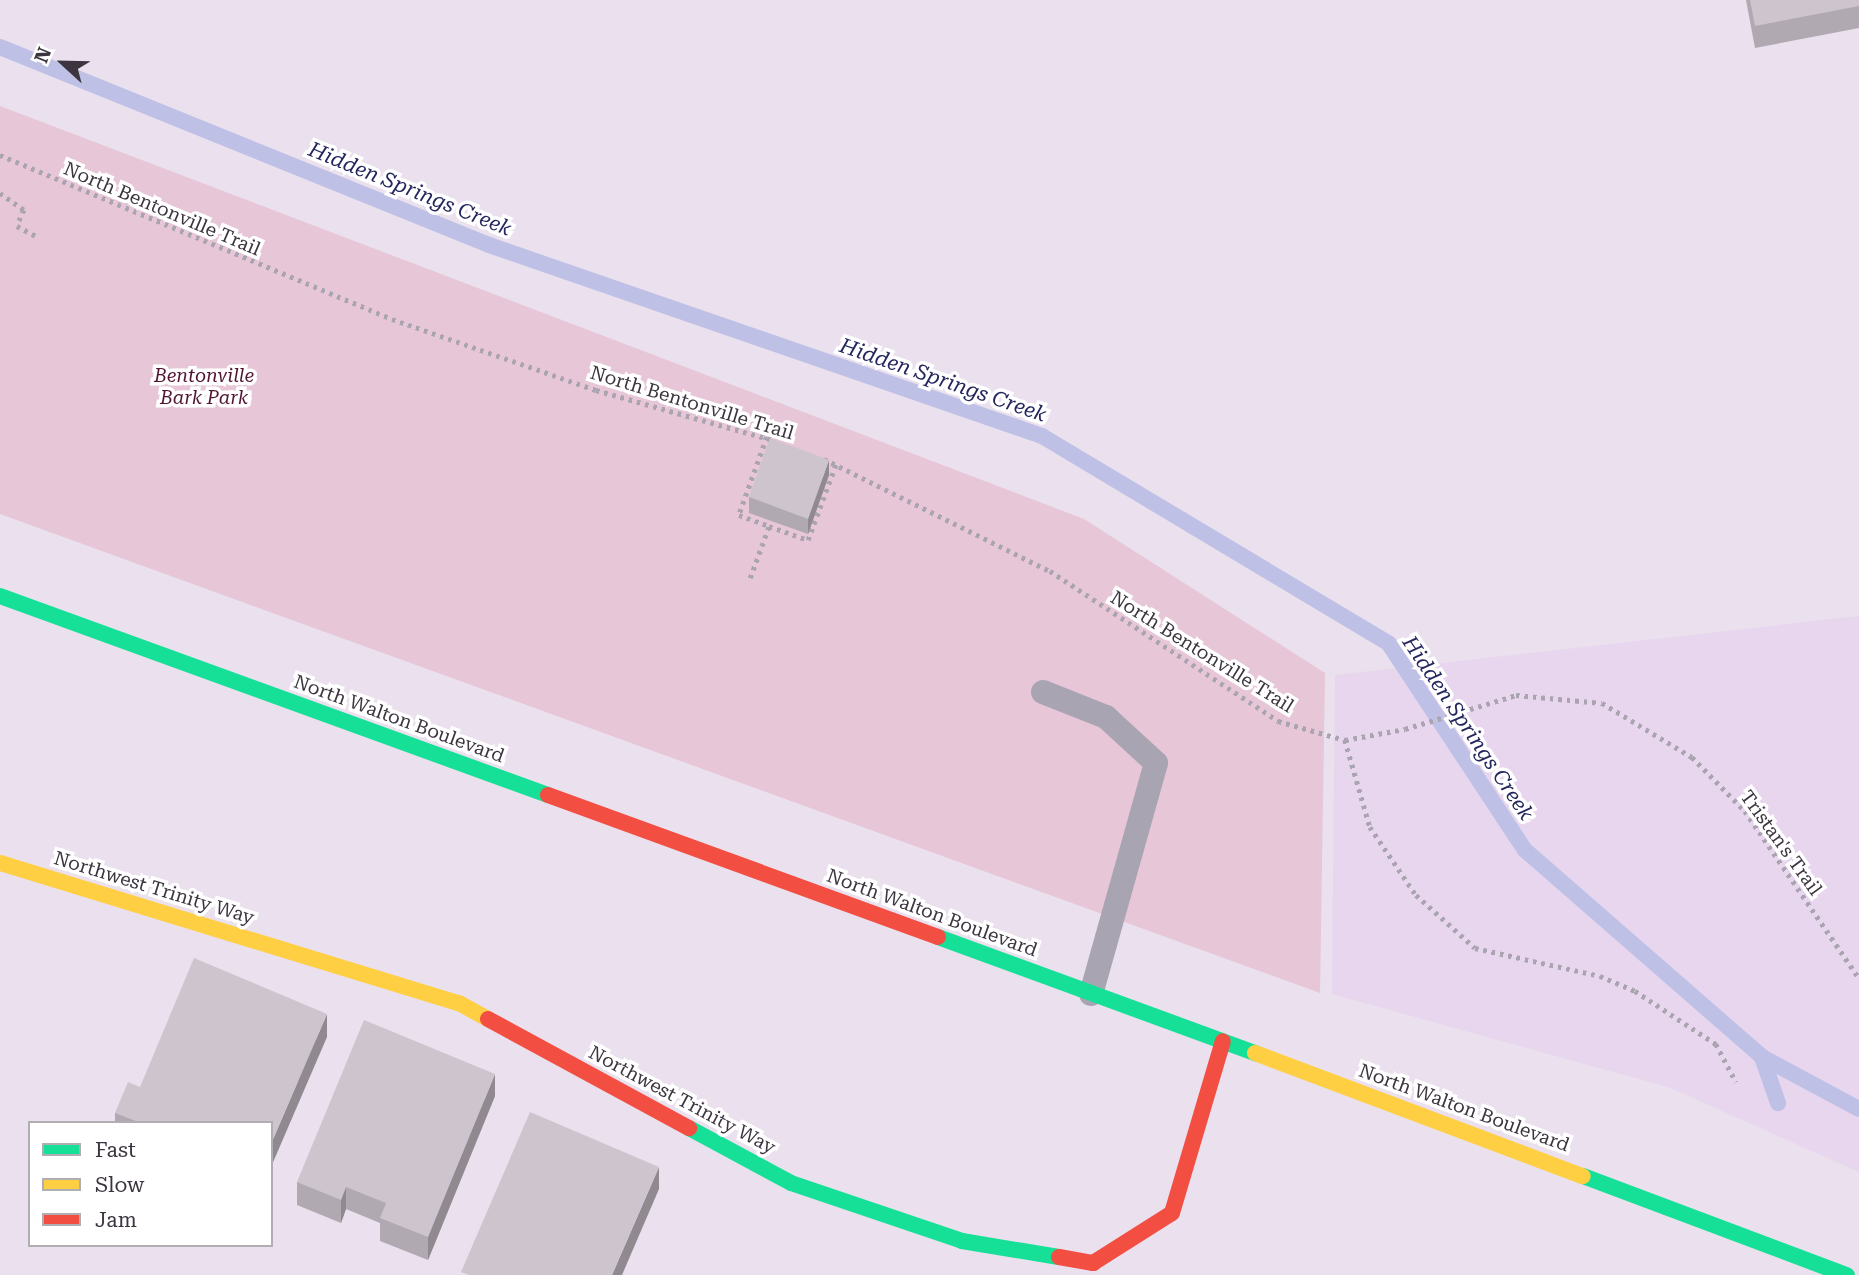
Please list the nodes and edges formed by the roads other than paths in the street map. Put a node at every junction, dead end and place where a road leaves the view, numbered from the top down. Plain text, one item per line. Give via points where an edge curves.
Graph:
1 (0, 596) edge
2 (1043, 692) dead end
3 (0, 863) edge
4 (1091, 994) junction
5 (1223, 1041) junction
6 (1847, 1275) edge

1 - 4 main road, North Walton Boulevard
2 - 4 lane via 1106,717 1156,763
3 - 5 main road, Northwest Trinity Way via 459,1003 791,1183 962,1241 1093,1263 1172,1213
4 - 5 main road, North Walton Boulevard
5 - 6 main road, North Walton Boulevard

